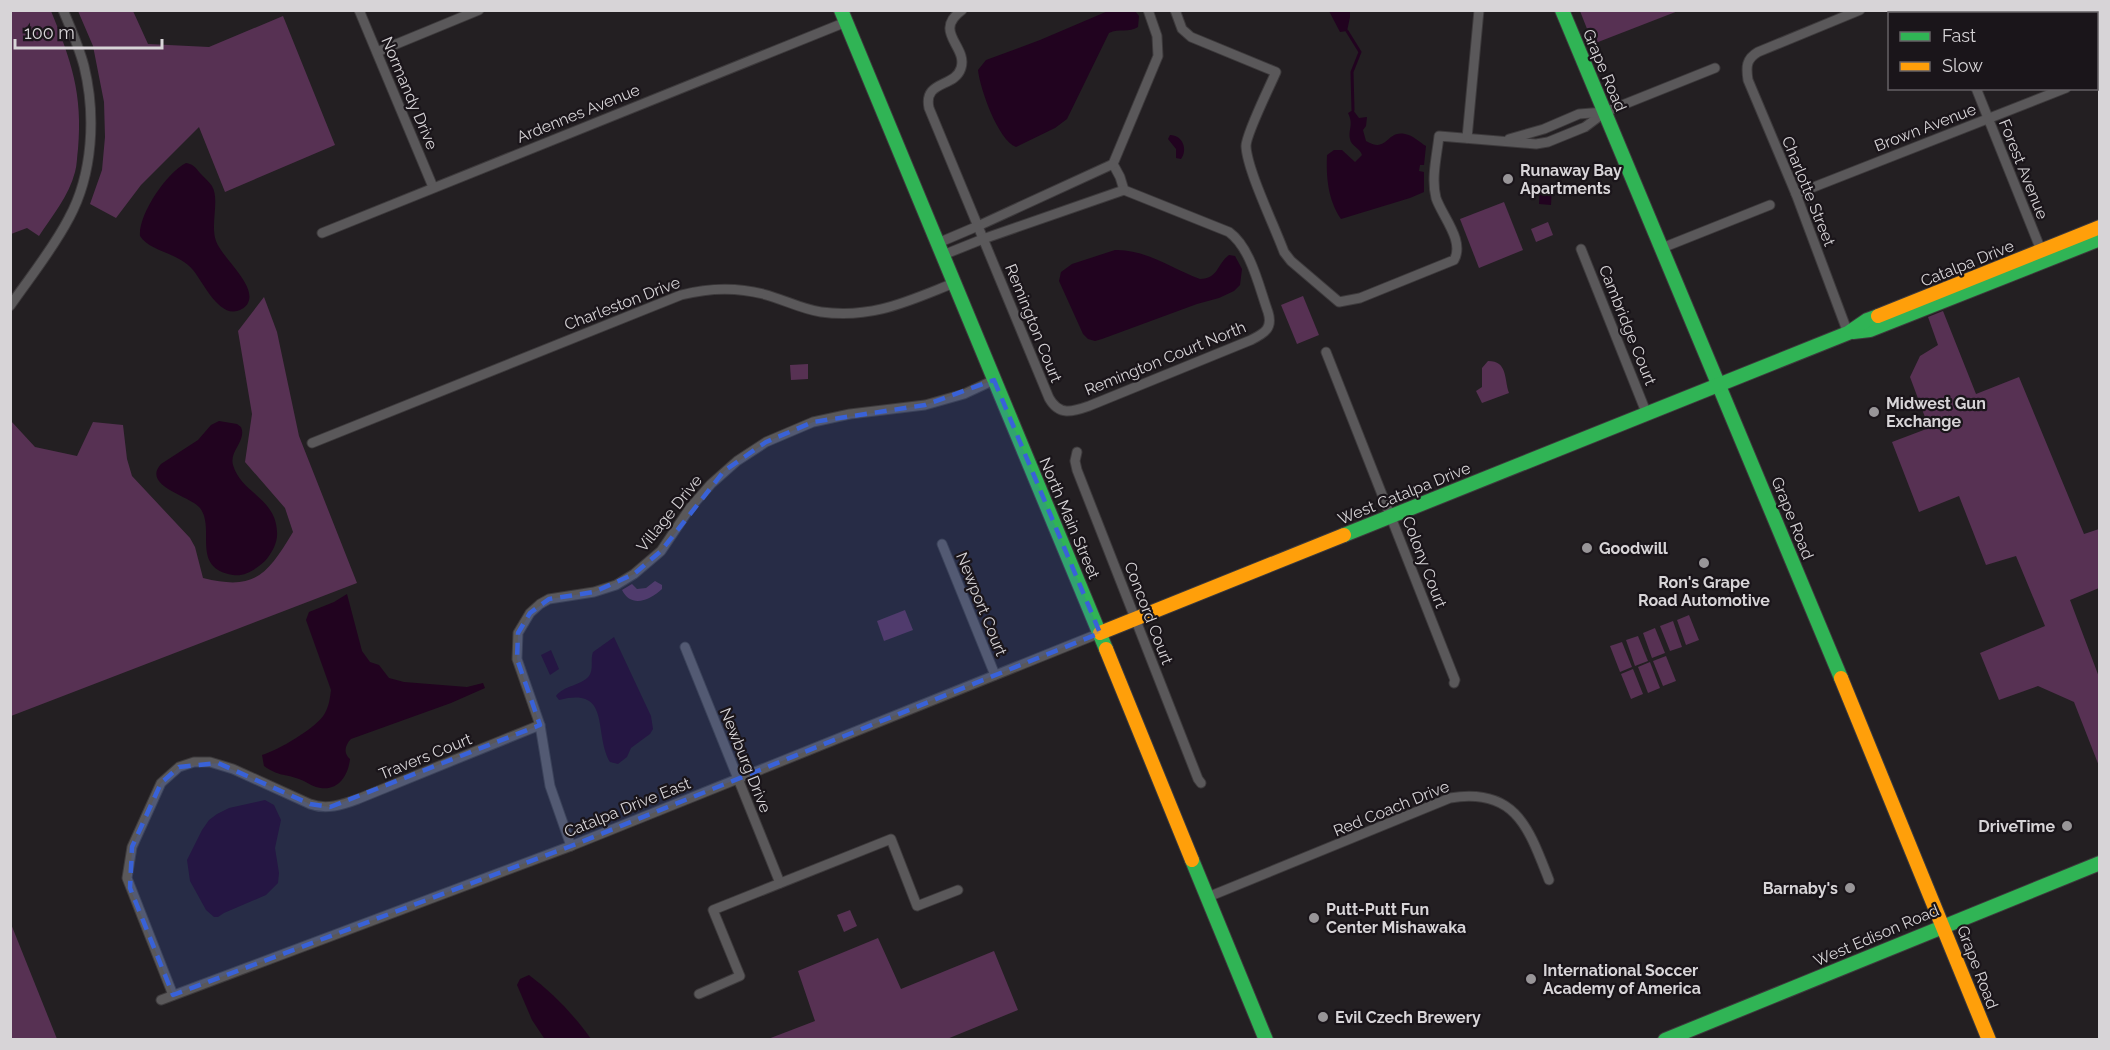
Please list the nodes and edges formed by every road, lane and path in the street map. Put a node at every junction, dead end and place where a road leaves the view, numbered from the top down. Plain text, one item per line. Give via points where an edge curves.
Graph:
1 (63, 10) edge
2 (359, 10) edge
3 (479, 10) edge
4 (962, 10) edge
5 (1148, 10) edge
6 (1175, 10) edge
7 (1479, 10) edge
8 (1562, 10) edge
9 (1860, 10) edge
10 (844, 16) edge
11 (377, 52) junction
12 (1715, 68) dead end
13 (1977, 90) edge
14 (2061, 90) edge
15 (1605, 112) junction
16 (1988, 118) junction
17 (1467, 138) junction
18 (1496, 141) junction
19 (1113, 164) junction
20 (433, 187) junction
21 (1124, 190) junction
22 (1796, 194) junction
23 (1770, 205) dead end
24 (978, 226) junction
25 (2100, 228) edge
26 (322, 233) dead end
27 (983, 239) junction
28 (2100, 239) edge
29 (1662, 248) junction
30 (941, 249) junction
31 (1581, 249) dead end
32 (2043, 255) junction
33 (954, 283) junction
34 (10, 306) edge
35 (1848, 333) junction
36 (1326, 352) dead end
37 (994, 380) junction
38 (1720, 384) junction
39 (1065, 412) joint
40 (1646, 412) junction
41 (312, 443) dead end
42 (1077, 452) dead end
43 (1391, 517) junction
44 (942, 544) dead end
45 (1136, 619) junction
46 (1100, 633) junction
47 (685, 647) dead end
48 (995, 675) junction
49 (1454, 683) dead end
50 (540, 725) junction
51 (737, 779) junction
52 (1202, 783) dead end
53 (571, 846) junction
54 (2100, 863) edge
55 (1550, 880) dead end
56 (780, 883) junction
57 (958, 890) dead end
58 (1208, 897) junction
59 (1944, 925) junction
60 (699, 994) dead end
61 (173, 995) junction
62 (161, 1000) dead end
63 (1266, 1040) edge
64 (1665, 1040) edge
65 (1989, 1040) edge

1 - 34 street via 89,91 87,168 69,218
2 - 11 street, Normandy Drive
3 - 11 street
4 - 24 street, Remington Court via 952,17 950,24 962,67 955,77 933,89 928,102
5 - 19 street via 1157,36 1158,56
6 - 17 street via 1182,29 1191,37 1276,72 1247,140 1248,155 1284,252 1339,302 1360,298 1454,260 1458,253 1436,196 1435,169 1439,136
7 - 17 street
8 - 15 main road, Grape Road
9 - 22 street, Charlotte Street via 1758,52 1748,60 1748,80
10 - 20 street, Ardennes Avenue
10 - 30 main road, North Main Street
11 - 20 street, Normandy Drive
12 - 15 street
13 - 16 street, Forest Avenue
14 - 16 street, Brown Avenue
15 - 18 street via 1579,114 1520,137
15 - 18 street via 1585,127 1548,142
15 - 29 main road, Grape Road
16 - 22 street, Brown Avenue
16 - 32 street, Forest Avenue
17 - 18 street
19 - 21 street
19 - 24 street
20 - 26 street, Ardennes Avenue
21 - 27 street
21 - 39 street, Remington Court North via 1237,238 1247,255 1270,327 1251,340 1089,406
22 - 35 street, Charlotte Street
23 - 29 street
24 - 27 street, Remington Court
24 - 30 street
25 - 32 main road, Catalpa Drive
27 - 30 street
27 - 39 street, Remington Court via 1049,398
28 - 32 main road, Catalpa Drive
29 - 38 main road, Grape Road
30 - 33 main road, North Main Street
31 - 40 street, Cambridge Court
32 - 35 main road, Catalpa Drive via 1867,320
33 - 37 main road, North Main Street
33 - 41 street, Charleston Drive via 879,311 850,313 807,309 748,291 712,289 681,295
35 - 38 main road, Catalpa Drive
36 - 43 street, Colony Court
37 - 46 main road, North Main Street
37 - 50 street, Village Drive via 925,405 813,422 766,442 711,484 661,551 634,574 606,589 540,604 523,623 516,646
38 - 40 main road, West Catalpa Drive
38 - 59 main road, Grape Road
40 - 43 main road, West Catalpa Drive
42 - 45 street, Concord Court via 1077,470
43 - 45 main road, West Catalpa Drive
43 - 49 street, Colony Court
44 - 48 street, Newport Court
45 - 46 main road, West Catalpa Drive
45 - 52 street, Concord Court
46 - 48 street, Catalpa Drive East
46 - 58 main road, North Main Street
47 - 51 street, Newburg Drive
48 - 51 street, Catalpa Drive East
50 - 53 street, Village Drive via 550,786
50 - 61 street, Travers Court via 342,805 318,808 218,764 194,762 178,767 161,783 132,847 128,878
51 - 53 street, Catalpa Drive East
51 - 56 street, Newburg Drive
53 - 61 street, Catalpa Drive East
54 - 59 main road, West Edison Road
55 - 58 street, Red Coach Drive via 1533,837 1510,808 1465,796 1450,798
56 - 57 street via 891,838 917,906
56 - 60 street via 713,910 740,976
58 - 63 main road, North Main Street
59 - 64 main road, West Edison Road
59 - 65 main road, Grape Road
61 - 62 street, Catalpa Drive East

